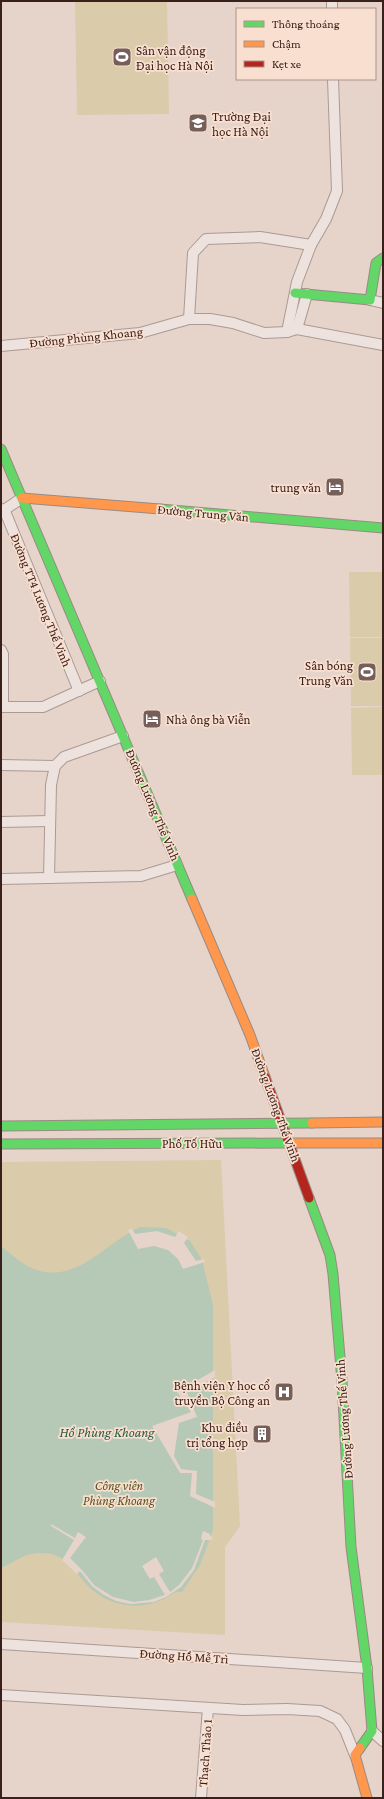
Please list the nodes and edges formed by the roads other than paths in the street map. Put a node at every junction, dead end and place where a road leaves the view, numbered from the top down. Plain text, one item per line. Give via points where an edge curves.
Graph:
1 (333, 80) edge
2 (311, 245) junction
3 (383, 258) edge
4 (295, 293) junction
5 (307, 294) junction
6 (370, 300) junction
7 (383, 304) edge
8 (189, 319) junction
9 (297, 329) junction
10 (287, 332) junction
11 (383, 345) edge
12 (1, 346) edge
13 (1, 449) edge
14 (22, 498) junction
15 (3, 510) edge
16 (383, 528) edge
17 (1, 650) edge
18 (100, 681) junction
19 (79, 691) junction
20 (2, 707) edge
21 (123, 736) junction
22 (1, 765) edge
23 (55, 766) junction
24 (50, 821) junction
25 (1, 822) edge
26 (177, 865) junction
27 (49, 878) junction
28 (1, 879) edge
29 (383, 1122) edge
30 (282, 1123) junction
31 (1, 1126) edge
32 (383, 1143) edge
33 (1, 1144) edge
34 (290, 1144) junction
35 (1, 1644) edge
36 (366, 1668) junction
37 (1, 1694) edge
38 (208, 1708) junction
39 (372, 1731) junction
40 (383, 1741) edge
41 (356, 1755) junction
42 (201, 1798) edge
43 (367, 1798) edge

1 - 2 street via 337,191 326,219
2 - 4 street
2 - 8 street via 260,237 206,239 193,253
3 - 6 street via 376,263
4 - 5 street
4 - 10 street
5 - 6 street
5 - 9 street
6 - 7 street
8 - 10 street, Đường Phùng Khoang via 233,322 264,334
8 - 12 street, Đường Phùng Khoang via 140,333
9 - 10 street, Đường Phùng Khoang
9 - 11 street, Đường Phùng Khoang
13 - 14 street, Đường Lương Thế Vinh
14 - 15 street
14 - 16 street, Đường Trung Văn
14 - 18 street, Đường Lương Thế Vinh
15 - 19 street, Đường TT4 Lương Thế Vinh
17 - 20 street
18 - 19 street
18 - 21 street, Đường Lương Thế Vinh
19 - 20 street via 43,707
21 - 23 street via 64,757
21 - 26 street, Đường Lương Thế Vinh
22 - 23 street
23 - 24 street via 51,785
24 - 25 street
24 - 27 street
26 - 27 street via 141,876
26 - 30 street, Đường Lương Thế Vinh via 250,1035
27 - 28 street
29 - 30 street, Phố Tố Hữu
30 - 31 street, Phố Tố Hữu
30 - 34 street, Đường Lương Thế Vinh
32 - 34 street, Phố Tố Hữu
33 - 34 street, Phố Tố Hữu
34 - 36 street, Đường Lương Thế Vinh via 330,1255 334,1274 351,1547
35 - 36 street, Đường Hồ Mễ Trì
36 - 39 street, Đường Lương Thế Vinh
37 - 38 street
38 - 41 street via 320,1711 337,1719
38 - 42 street, Thạch Thảo 1
39 - 40 street
39 - 41 street
41 - 43 street

